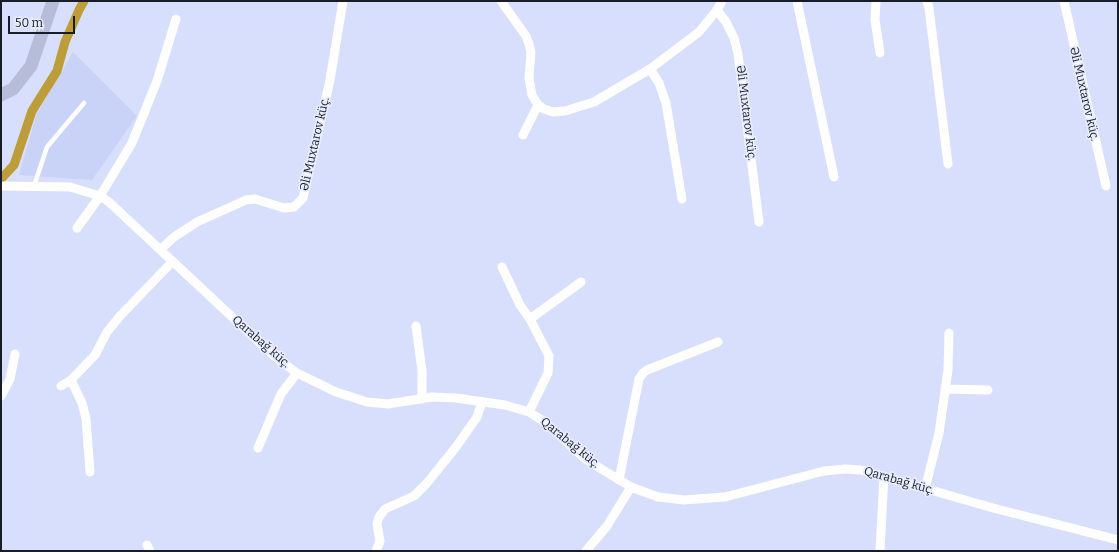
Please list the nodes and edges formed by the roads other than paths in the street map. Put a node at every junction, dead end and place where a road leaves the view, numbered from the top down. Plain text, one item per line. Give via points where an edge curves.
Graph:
1 (53, 1) edge
2 (343, 1) edge
3 (501, 1) edge
4 (722, 1) edge
5 (797, 1) edge
6 (876, 1) edge
7 (927, 1) edge
8 (1064, 1) edge
9 (717, 10) junction
10 (176, 19) dead end
11 (880, 53) dead end
12 (650, 69) junction
13 (1, 95) edge
14 (84, 103) dead end
15 (538, 105) junction
16 (523, 135) dead end
17 (948, 164) dead end
18 (834, 177) dead end
19 (1, 186) edge
20 (34, 186) junction
21 (1106, 186) dead end
22 (100, 196) junction
23 (682, 199) dead end
24 (759, 222) dead end
25 (77, 228) dead end
26 (160, 250) junction
27 (172, 262) junction
28 (502, 267) dead end
29 (581, 282) dead end
30 (530, 319) junction
31 (416, 326) dead end
32 (949, 333) dead end
33 (718, 342) dead end
34 (15, 354) dead end
35 (297, 373) junction
36 (71, 380) junction
37 (61, 386) dead end
38 (945, 388) junction
39 (988, 390) dead end
40 (1, 396) edge
41 (422, 399) junction
42 (482, 402) junction
43 (530, 412) junction
44 (258, 448) dead end
45 (90, 472) dead end
46 (884, 476) junction
47 (619, 480) junction
48 (631, 488) junction
49 (925, 489) junction
50 (1118, 540) edge
51 (376, 551) edge
52 (586, 551) edge
53 (880, 551) edge

1 - 13 street via 31,66 13,89
2 - 26 street, Əli Muxtarov küç. via 330,80 302,198 294,207 284,208 255,199 246,200 196,222
3 - 15 street via 529,44 529,78 532,95
4 - 9 street
5 - 18 street
6 - 11 street via 875,20
7 - 17 street
8 - 21 street, Əli Muxtarov küç.
9 - 12 street via 699,32
9 - 24 street, Əli Muxtarov küç. via 734,38 738,54
10 - 22 street via 157,81 132,143
12 - 15 street via 594,102 553,112
12 - 23 street via 666,103
14 - 20 lane via 47,147
15 - 16 street
19 - 20 street, Qarabağ küç.
20 - 22 street, Qarabağ küç. via 70,186
22 - 25 street
22 - 26 street, Qarabağ küç.
26 - 27 street, Qarabağ küç.
27 - 35 street, Qarabağ küç. via 274,356
27 - 36 street via 120,316 107,332 95,355
28 - 30 street via 520,305
29 - 30 street
30 - 43 street via 549,356 548,373
31 - 41 street via 422,371
32 - 38 street
33 - 47 street via 643,373
34 - 40 street via 10,379
35 - 41 street, Qarabağ küç. via 336,392 367,402 388,404
35 - 44 street via 281,394
36 - 37 street
36 - 45 street via 82,402 86,419
38 - 39 street
38 - 49 street via 939,433
41 - 42 street, Qarabağ küç. via 456,398
42 - 43 street, Qarabağ küç.
42 - 51 street via 478,417 427,482 414,496 386,509 379,517 377,524 380,541
43 - 47 street, Qarabağ küç. via 545,422 585,459
46 - 48 street, Qarabağ küç. via 861,470 824,471 725,497 684,500 658,497
46 - 49 street, Qarabağ küç.
46 - 53 street
47 - 48 street, Qarabağ küç.
48 - 52 street via 607,526
49 - 50 street, Qarabağ küç.

